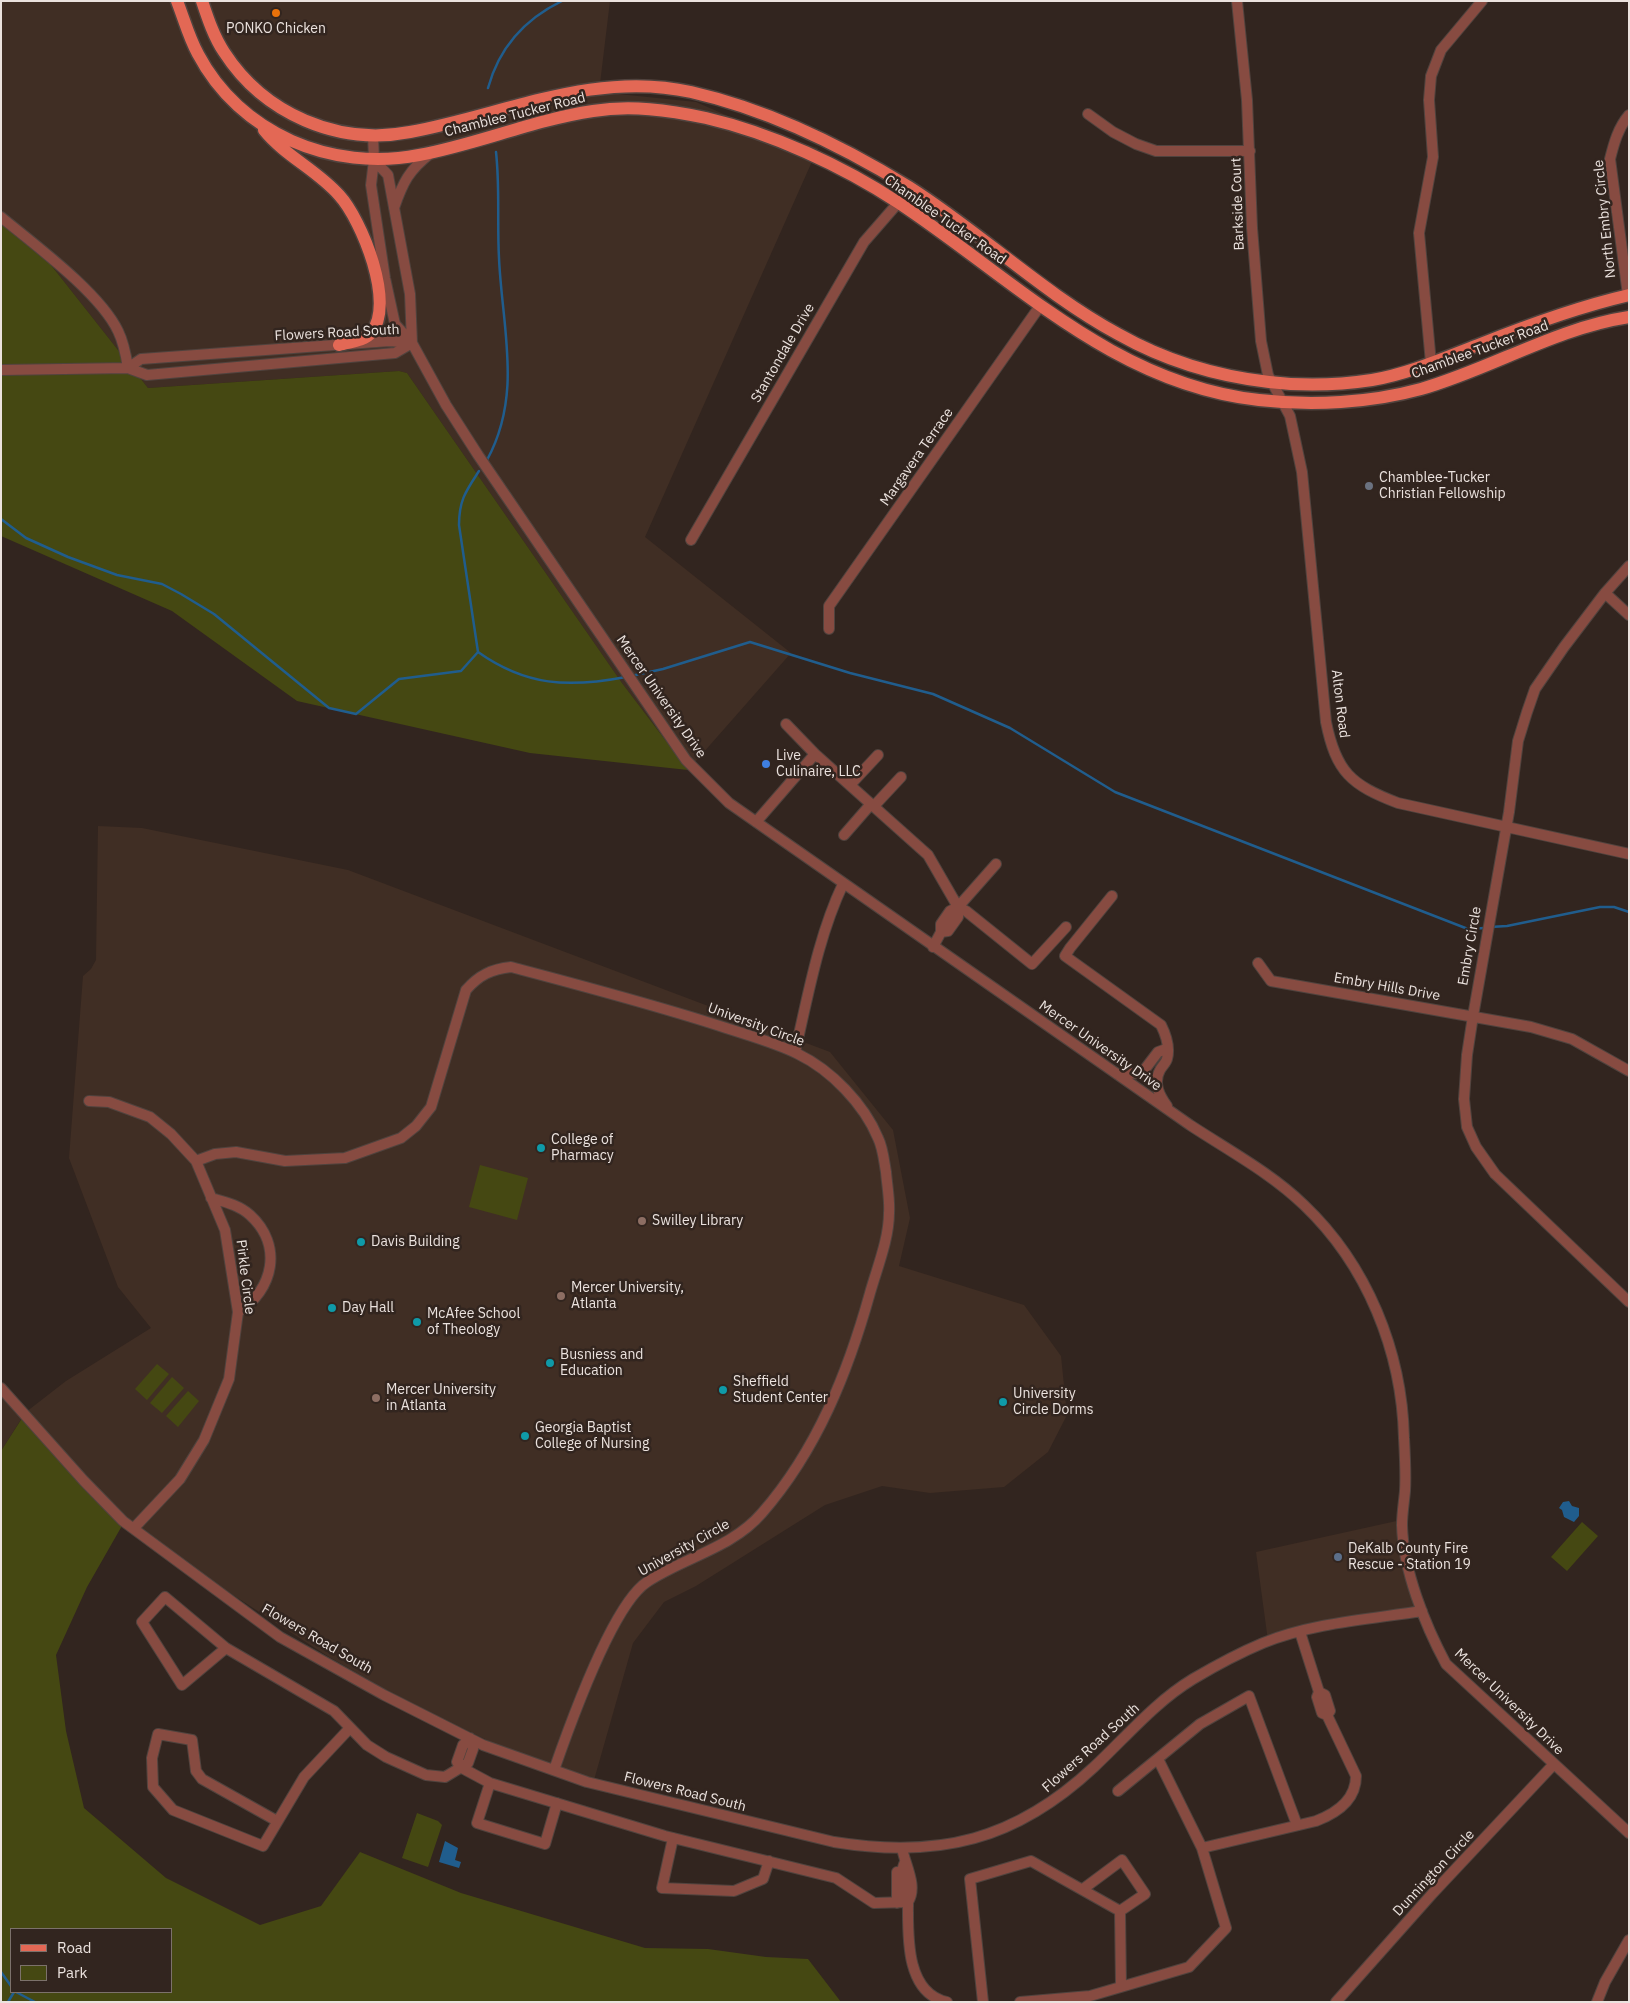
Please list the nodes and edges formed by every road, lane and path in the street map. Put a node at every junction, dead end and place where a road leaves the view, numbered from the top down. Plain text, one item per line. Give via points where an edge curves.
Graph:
1 (177, 1) edge
2 (202, 1) edge
3 (1237, 1) edge
4 (1482, 1) edge
5 (1088, 114) dead end
6 (1629, 115) edge
7 (260, 124) junction
8 (373, 135) junction
9 (434, 151) junction
10 (1250, 151) junction
11 (374, 160) junction
12 (911, 188) junction
13 (897, 202) junction
14 (394, 209) junction
15 (1, 217) edge
16 (1628, 295) edge
17 (1040, 306) junction
18 (1629, 317) edge
19 (412, 343) junction
20 (340, 345) junction
21 (1431, 363) junction
22 (128, 368) junction
23 (1, 370) edge
24 (1272, 382) junction
25 (1283, 402) junction
26 (691, 540) dead end
27 (1629, 566) edge
28 (1605, 592) junction
29 (1629, 615) edge
30 (829, 629) dead end
31 (786, 724) dead end
32 (815, 754) junction
33 (878, 755) dead end
34 (901, 777) dead end
35 (850, 785) junction
36 (873, 805) junction
37 (756, 822) junction
38 (1504, 826) junction
39 (844, 836) dead end
40 (1629, 854) edge
41 (996, 864) dead end
42 (843, 884) junction
43 (1112, 896) dead end
44 (958, 908) junction
45 (1066, 927) dead end
46 (933, 947) junction
47 (1258, 963) dead end
48 (1473, 1016) junction
49 (1166, 1049) junction
50 (795, 1052) junction
51 (1147, 1067) junction
52 (1629, 1071) edge
53 (1117, 1074) junction
54 (1158, 1075) junction
55 (89, 1101) dead end
56 (1170, 1111) junction
57 (196, 1161) junction
58 (211, 1198) junction
59 (1629, 1302) edge
60 (238, 1312) junction
61 (1, 1388) edge
62 (134, 1528) junction
63 (1422, 1611) junction
64 (1300, 1632) junction
65 (226, 1648) junction
66 (349, 1729) junction
67 (470, 1738) junction
68 (1158, 1759) junction
69 (1554, 1764) junction
70 (462, 1768) junction
71 (554, 1770) junction
72 (490, 1783) junction
73 (1118, 1791) dead end
74 (557, 1803) junction
75 (277, 1821) junction
76 (1297, 1825) junction
77 (1629, 1833) edge
78 (673, 1838) junction
79 (902, 1848) junction
80 (1202, 1848) junction
81 (768, 1861) junction
82 (903, 1865) junction
83 (1083, 1889) junction
84 (902, 1903) junction
85 (1120, 1911) junction
86 (1629, 1940) edge
87 (1121, 1987) junction
88 (947, 2002) edge
89 (982, 2002) edge
90 (1020, 2002) edge
91 (1336, 2002) edge
92 (1597, 2002) edge

1 - 7 main road, Chamblee Tucker Road via 197,53 218,86
2 - 8 main road, Chamblee Tucker Road via 223,51 257,92 282,110 315,126
3 - 10 street, Barkside Court
4 - 21 street via 1442,50 1431,76 1429,100 1433,156 1419,233
5 - 10 street via 1113,132 1156,150
6 - 16 street, North Embry Circle via 1614,140 1610,158
7 - 11 main road, Chamblee Tucker Road via 292,143 328,154
7 - 20 main road via 274,143 318,174 340,196 364,234 381,314 368,337
8 - 11 street, Mercer University Drive
8 - 12 main road, Chamblee Tucker Road via 408,133 537,99 596,88 663,88 732,103 831,144
9 - 11 main road, Chamblee Tucker Road
9 - 13 main road, Chamblee Tucker Road via 596,110 661,110 709,119 770,138 829,164
9 - 14 street via 407,175
10 - 24 street, Barkside Court via 1261,341 1265,367
11 - 14 street, Mercer University Drive via 387,174
11 - 19 street, Mercer University Drive via 371,185 388,294 395,324
12 - 13 street, Stantondale Drive
12 - 24 main road, Chamblee Tucker Road via 1078,309 1118,334 1183,364 1228,376
13 - 17 main road, Chamblee Tucker Road
13 - 26 street, Stantondale Drive via 864,242
14 - 19 street, Mercer University Drive via 410,294
15 - 22 street via 72,276 105,311 118,330
16 - 21 main road, Chamblee Tucker Road via 1562,312
17 - 25 main road, Chamblee Tucker Road via 1092,341 1150,371 1223,394
17 - 30 street, Margavera Terrace via 829,606
18 - 25 main road, Chamblee Tucker Road via 1582,328 1424,388 1350,402
19 - 20 street, Flowers Road South via 390,341
19 - 22 street, Flowers Road South via 397,353 147,375
19 - 37 street, Mercer University Drive via 478,455 686,760 729,803
20 - 22 street, Flowers Road South via 141,359
21 - 24 main road, Chamblee Tucker Road via 1374,380 1309,385
22 - 23 street, Flowers Road South
24 - 25 street, Barkside Court
25 - 38 street, Alton Road via 1290,416 1302,472 1326,722 1338,765 1376,794 1398,803
27 - 28 street, Embry Circle
28 - 29 street
28 - 38 street, Embry Circle via 1535,689 1518,742 1509,812
31 - 32 street
32 - 35 street
32 - 37 street
33 - 35 street
34 - 36 street
35 - 36 street
36 - 39 street
36 - 44 street via 928,855
37 - 42 street, Mercer University Drive
38 - 40 street, Alton Road
38 - 48 street, Embry Circle
41 - 44 street
42 - 46 street, Mercer University Drive
42 - 50 street via 818,951
43 - 49 street via 1065,956 1161,1025 1168,1038
44 - 45 street via 1032,964
44 - 46 street via 950,911 941,924 941,932
46 - 53 street, Mercer University Drive
47 - 48 street, Embry Hills Drive via 1271,981
48 - 52 street, Embry Hills Drive via 1572,1039
48 - 59 street, Embry Circle via 1464,1099 1467,1127 1476,1146 1495,1174
49 - 51 street via 1158,1052
49 - 54 street via 1167,1058
50 - 57 street, University Circle via 668,1009 512,966 499,968 475,979 466,990 431,1107 401,1138 346,1158 285,1161 236,1152 214,1154
50 - 71 street, University Circle via 824,1070 849,1093 879,1138 889,1215 861,1328 832,1403 795,1470 765,1510 729,1542 644,1583 626,1604 576,1707
51 - 53 street via 1142,1073
51 - 54 street
53 - 56 street, Mercer University Drive
54 - 56 street via 1156,1082 1160,1095
55 - 57 street, Pirkle Circle via 109,1102 150,1117
56 - 63 street, Mercer University Drive via 1264,1172 1303,1204 1335,1238 1356,1267 1376,1306 1400,1396 1404,1436 1404,1547
57 - 58 street, Pirkle Circle
58 - 60 street, Pirkle Circle via 225,1230
58 - 60 street via 235,1204 250,1214 268,1243 271,1268 262,1290 252,1304
60 - 62 street, Pirkle Circle via 229,1379 204,1440 180,1478
61 - 62 street, Flowers Road South via 84,1481
62 - 67 street, Flowers Road South via 280,1637
63 - 64 street, Flowers Road South
63 - 69 street, Mercer University Drive via 1446,1664
64 - 76 street via 1319,1692 1330,1710 1327,1716 1356,1776 1356,1787 1351,1797 1329,1816
64 - 79 street, Flowers Road South via 1264,1642 1192,1680 1142,1720 1067,1791 1021,1822 960,1842
65 - 65 street via 165,1598 142,1622 182,1685
65 - 66 street via 334,1711
66 - 70 street via 386,1757 426,1775 445,1777
66 - 75 street via 304,1777
67 - 70 street via 463,1745 458,1762
67 - 71 street, Flowers Road South
68 - 73 street
68 - 76 street via 1200,1724 1249,1696
68 - 80 street
69 - 77 street, Mercer University Drive
69 - 91 street, Dunnington Circle
70 - 72 street
71 - 79 street, Flowers Road South via 587,1782 834,1842 872,1848
72 - 74 street
72 - 74 street via 477,1823 545,1844
74 - 78 street
75 - 75 street via 263,1846 173,1810 153,1787 152,1758 158,1734 192,1740 196,1772 202,1779
76 - 80 street
78 - 81 street
78 - 81 street via 662,1888 734,1891 763,1879
79 - 82 street
80 - 87 street via 1226,1928 1189,1967
81 - 84 street via 836,1878 874,1903
82 - 84 street via 896,1872
82 - 84 street via 909,1869 911,1896
83 - 85 street
83 - 85 street via 1122,1860 1145,1894
83 - 89 street via 1031,1861 970,1879
84 - 88 street via 913,1969 922,1986
85 - 87 street
86 - 92 street
87 - 90 street via 1090,1996

